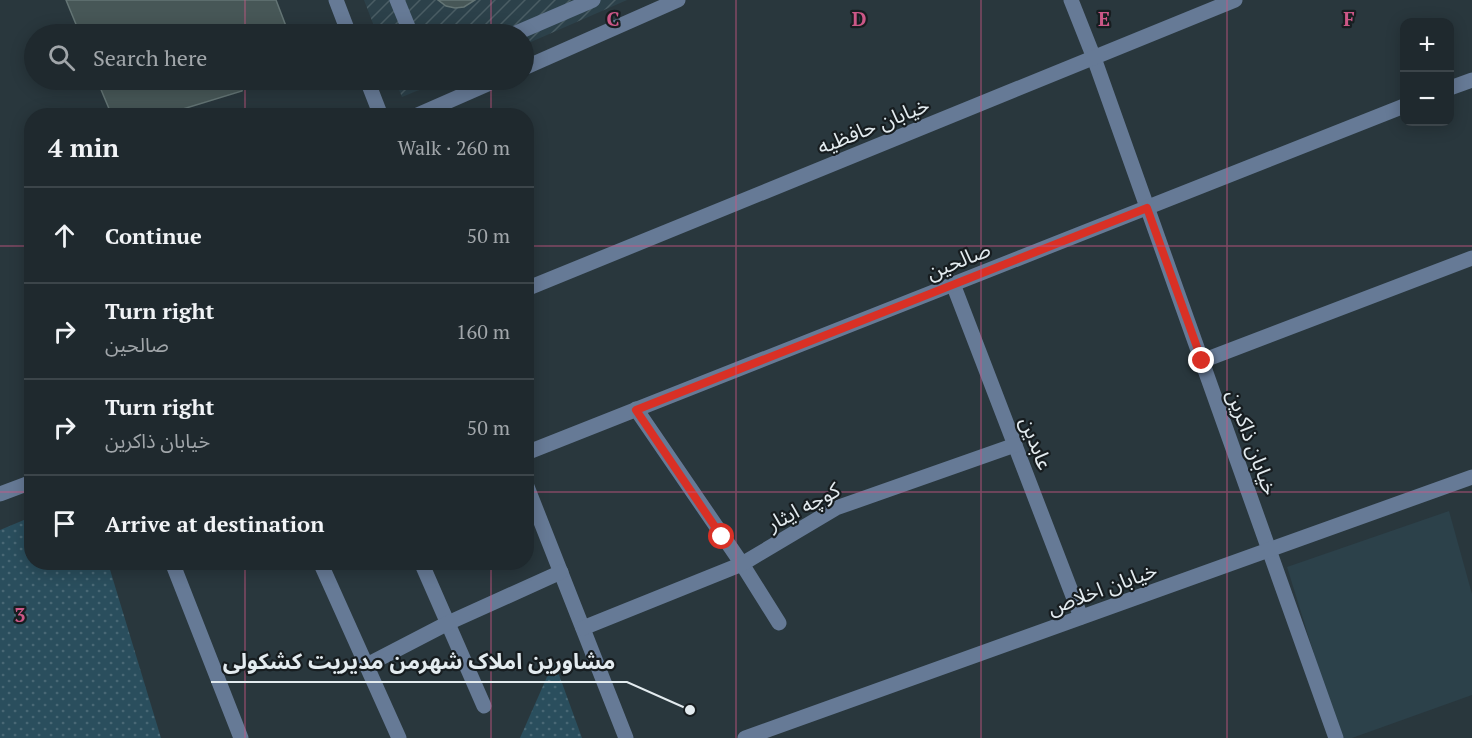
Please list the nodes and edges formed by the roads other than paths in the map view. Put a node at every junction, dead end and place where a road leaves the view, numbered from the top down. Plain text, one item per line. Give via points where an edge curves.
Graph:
1 (336, 0) edge
2 (397, 0) edge
3 (593, 0) edge
4 (678, 0) edge
5 (1071, 0) edge
6 (1235, 0) edge
7 (345, 24) edge
8 (407, 24) edge
9 (534, 25) edge
10 (1094, 58) junction
11 (534, 64) edge
12 (1472, 80) edge
13 (1454, 86) edge
14 (371, 90) edge
15 (474, 90) edge
16 (378, 108) edge
17 (433, 108) edge
18 (1400, 108) edge
19 (1147, 208) junction
20 (1472, 258) edge
21 (953, 284) junction
22 (534, 286) edge
23 (1202, 361) junction
24 (636, 410) junction
25 (1015, 445) junction
26 (534, 450) edge
27 (1472, 477) edge
28 (24, 485) edge
29 (0, 494) edge
30 (534, 504) edge
31 (1269, 550) junction
32 (742, 564) junction
33 (175, 570) edge
34 (324, 570) edge
35 (425, 570) edge
36 (561, 572) junction
37 (1081, 618) junction
38 (448, 623) junction
39 (779, 623) dead end
40 (583, 628) junction
41 (366, 665) junction
42 (484, 706) dead end
43 (241, 738) edge
44 (399, 738) edge
45 (626, 738) edge
46 (745, 738) edge
47 (1336, 738) edge

1 - 7 street
2 - 8 street
3 - 9 street
4 - 11 street
5 - 10 street, خیابان ذاکرین
6 - 10 street, خیابان حافظیه
10 - 19 street, خیابان ذاکرین
10 - 22 street, خیابان حافظیه
12 - 13 street
14 - 16 street
15 - 17 street
18 - 19 street, صالحین
19 - 21 street, صالحین
19 - 23 street, خیابان ذاکرین
20 - 23 street
21 - 24 street, صالحین
21 - 25 street, عابدین
23 - 31 street, خیابان ذاکرین
24 - 26 street, صالحین
24 - 32 street
25 - 32 street, کوچه ایثار via 836,508
25 - 37 street, عابدین
27 - 31 street, خیابان اخلاص
28 - 29 street
30 - 36 street
31 - 37 street, خیابان اخلاص
31 - 47 street, خیابان ذاکرین
32 - 39 street
32 - 40 street, کوچه ایثار
33 - 43 street
34 - 41 street
35 - 38 street
36 - 38 street
36 - 40 street
37 - 46 street, خیابان اخلاص
38 - 41 street
38 - 42 street
40 - 45 street
41 - 44 street

